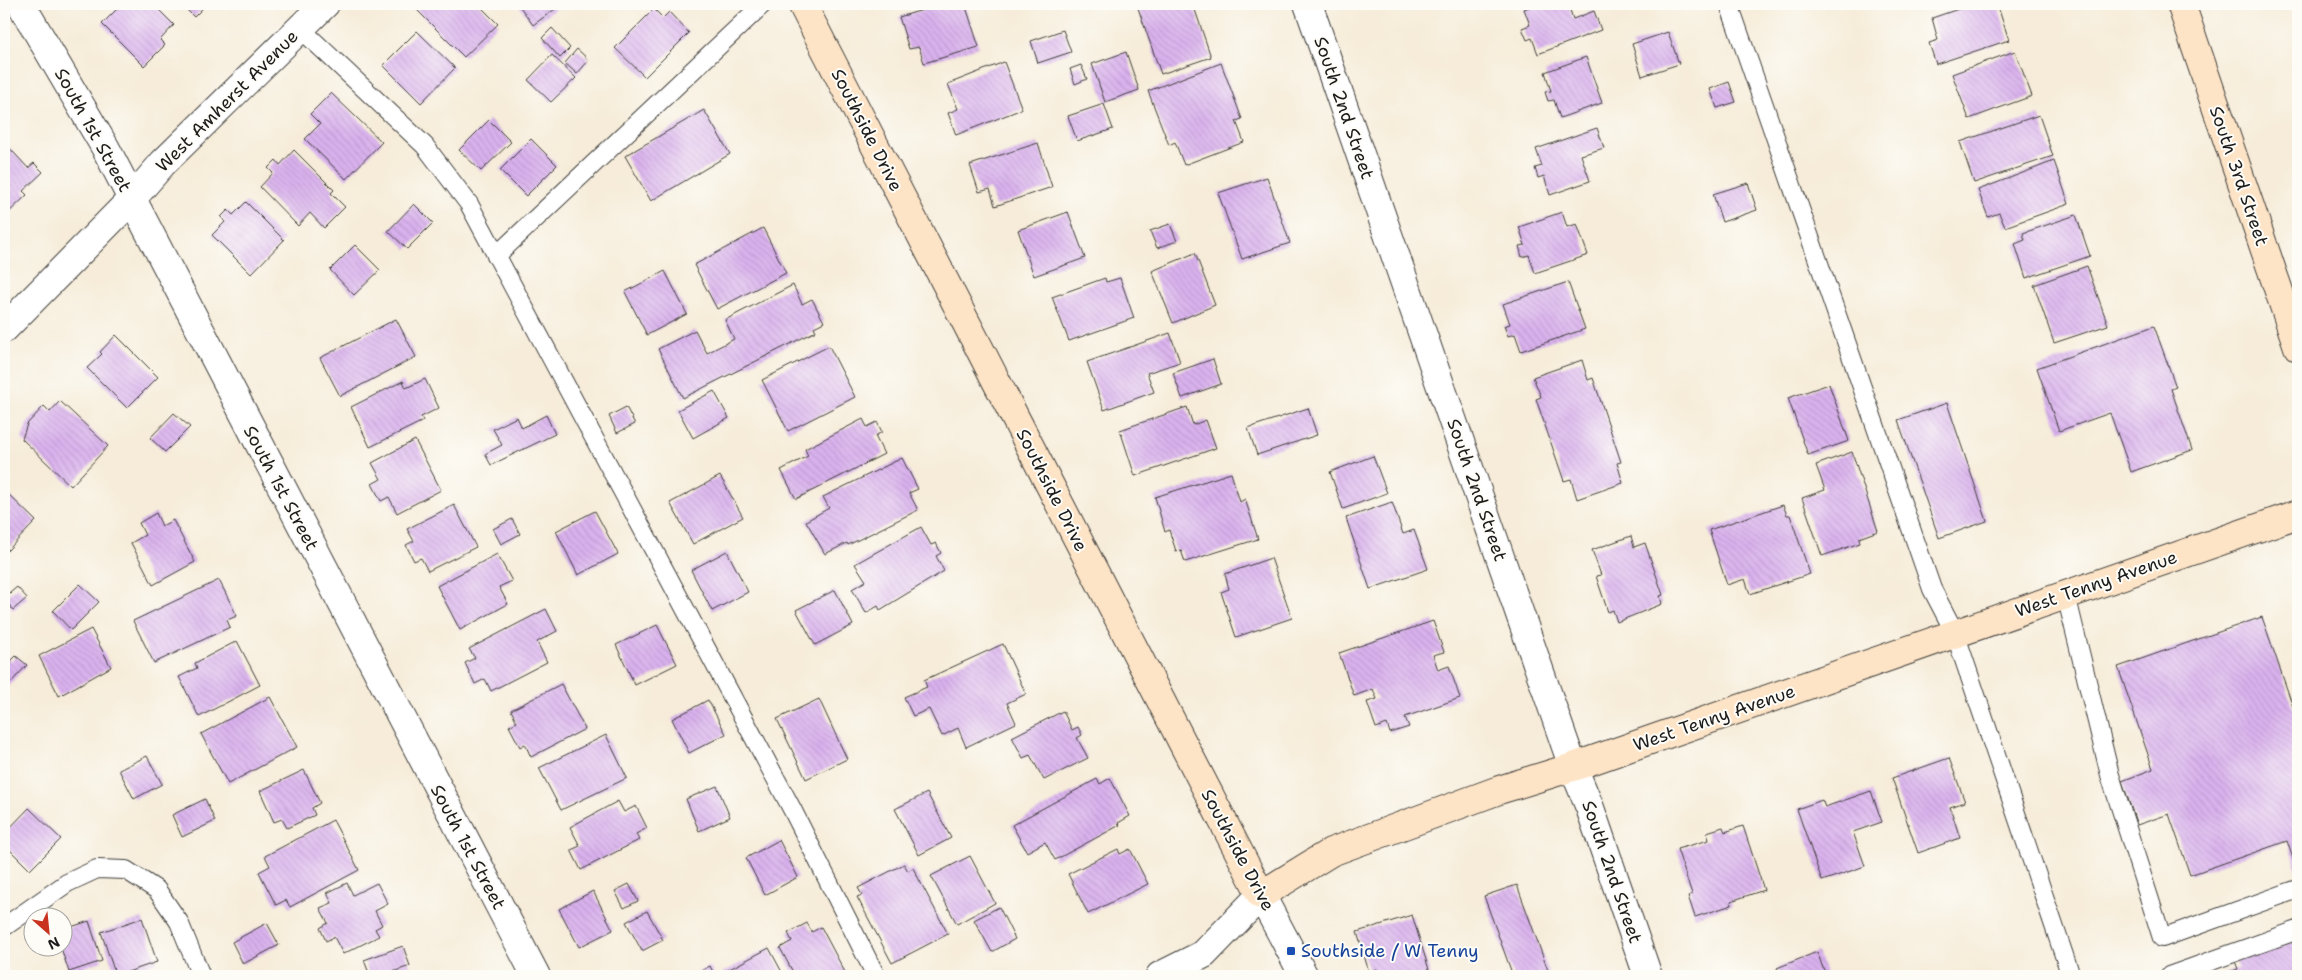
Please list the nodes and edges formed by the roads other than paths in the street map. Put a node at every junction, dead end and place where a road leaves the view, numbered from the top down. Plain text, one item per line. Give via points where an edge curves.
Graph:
1 (21, 4) edge
2 (325, 4) edge
3 (763, 4) edge
4 (802, 4) edge
5 (1308, 4) edge
6 (1729, 4) edge
7 (2181, 4) edge
8 (301, 29) junction
9 (131, 200) junction
10 (496, 256) junction
11 (4, 328) edge
12 (2298, 347) edge
13 (2298, 514) edge
14 (2066, 595) junction
15 (1956, 633) junction
16 (1573, 767) junction
17 (2298, 889) edge
18 (1261, 895) junction
19 (4, 927) edge
20 (2298, 930) edge
21 (201, 976) edge
22 (536, 976) edge
23 (876, 976) edge
24 (1160, 976) edge
25 (1304, 976) edge
26 (1648, 976) edge
27 (2071, 976) edge
28 (2168, 976) edge

1 - 9 street, South 1st Street via 105,147
2 - 8 street, West Amherst Avenue
3 - 10 lane
4 - 18 main road, Southside Drive
5 - 16 street, South 2nd Street
6 - 15 lane via 1932,589
7 - 12 main road, South 3rd Street
8 - 9 street, West Amherst Avenue via 163,163
8 - 10 lane via 426,146 469,204
9 - 11 street, West Amherst Avenue
9 - 22 street, South 1st Street
10 - 23 lane via 792,809
13 - 14 main road, West Tenny Avenue
14 - 15 main road, West Tenny Avenue
14 - 17 lane via 2110,775 2162,938
15 - 16 main road, West Tenny Avenue
15 - 27 lane
16 - 18 main road, West Tenny Avenue via 1499,790 1330,852
16 - 26 street, South 2nd Street
18 - 24 street, West Tenny Avenue via 1204,954
18 - 25 street, Southside Drive
19 - 21 lane via 67,883 97,869 126,870 157,890 179,922
20 - 28 lane

